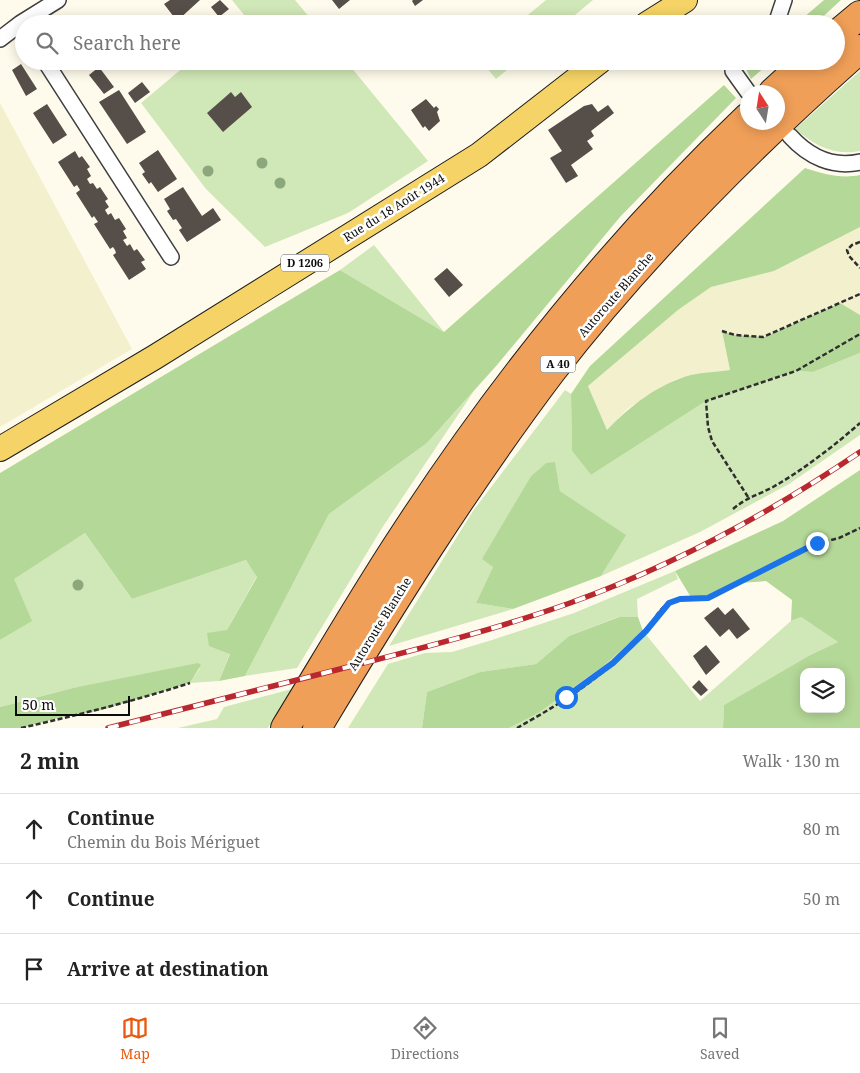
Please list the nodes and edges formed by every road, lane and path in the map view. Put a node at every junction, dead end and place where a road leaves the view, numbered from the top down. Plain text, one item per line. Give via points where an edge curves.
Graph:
1 (58, 0) edge
2 (685, 0) edge
3 (784, 0) edge
4 (36, 15) edge
5 (661, 15) edge
6 (779, 15) edge
7 (860, 15) edge
8 (845, 28) edge
9 (15, 29) edge
10 (0, 39) edge
11 (860, 49) edge
12 (845, 63) edge
13 (51, 70) edge
14 (588, 70) edge
15 (733, 70) edge
16 (797, 70) edge
17 (837, 70) edge
18 (743, 85) edge
19 (781, 85) edge
20 (740, 125) edge
21 (790, 136) dead end
22 (860, 162) edge
23 (860, 242) edge
24 (171, 257) dead end
25 (860, 268) edge
26 (860, 294) edge
27 (722, 331) dead end
28 (860, 334) edge
29 (860, 423) edge
30 (0, 449) edge
31 (748, 497) junction
32 (733, 509) dead end
33 (860, 528) edge
34 (190, 683) dead end
35 (21, 728) edge
36 (285, 728) edge
37 (317, 728) edge
38 (517, 728) edge

1 - 4 street
2 - 5 main road
3 - 6 street
7 - 8 highway
9 - 10 street
11 - 12 highway, Autoroute Blanche / A 40
13 - 24 street
14 - 30 main road, Rue du 18 Août 1944 / D 1206 via 479,155 155,357
15 - 18 street
16 - 19 highway
17 - 37 highway, Autoroute Blanche / A 40 via 754,146 687,214 562,358 424,552
20 - 36 highway, Autoroute Blanche / A 40 via 666,198 529,360 399,542
21 - 22 street via 823,160 840,164
23 - 25 path via 847,250
26 - 27 path via 763,337
28 - 31 path via 796,370 706,402 712,441
29 - 31 path via 792,474
31 - 32 path
33 - 38 path via 839,538 811,545 710,597 669,603 613,663
34 - 35 path via 98,711

